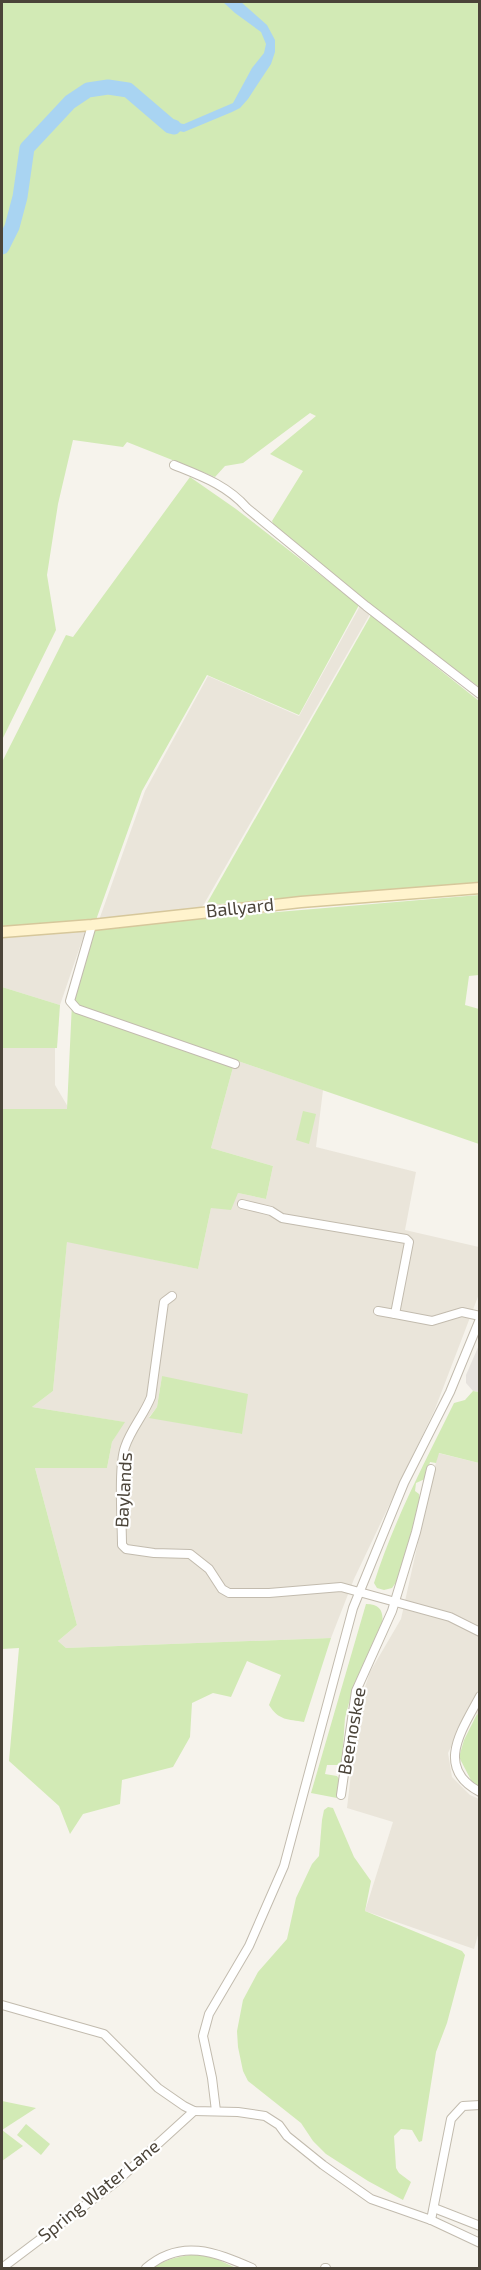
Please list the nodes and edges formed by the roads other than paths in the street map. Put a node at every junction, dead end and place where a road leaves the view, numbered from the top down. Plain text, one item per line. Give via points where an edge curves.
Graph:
1 (174, 465) dead end
2 (480, 694) edge
3 (480, 888) edge
4 (93, 925) junction
5 (2, 932) edge
6 (235, 1064) dead end
7 (242, 1204) dead end
8 (172, 1296) dead end
9 (378, 1311) dead end
10 (395, 1314) junction
11 (480, 1317) edge
12 (431, 1469) dead end
13 (359, 1591) junction
14 (395, 1603) junction
15 (480, 1632) edge
16 (480, 1696) edge
17 (480, 1792) edge
18 (341, 1795) dead end
19 (2, 2005) edge
20 (480, 2105) edge
21 (194, 2111) junction
22 (216, 2111) junction
23 (434, 2208) junction
24 (431, 2220) junction
25 (480, 2226) edge
26 (480, 2243) edge
27 (2, 2268) edge
28 (146, 2268) edge
29 (252, 2268) edge

1 - 2 street via 214,481
3 - 4 street, Ballyard via 301,902
4 - 5 street, Ballyard
4 - 6 street via 70,1001 77,1009
7 - 10 street via 282,1218 406,1239
8 - 13 street, Baylands via 164,1302 146,1410 123,1455 122,1545 137,1552 190,1554 229,1593 341,1587
9 - 10 street
10 - 11 street via 432,1321 462,1312
11 - 13 street
12 - 14 street, Beenoskee
13 - 14 street
13 - 22 street via 284,1866 249,1946 209,2014 203,2036
14 - 15 street via 450,1617
14 - 18 street, Beenoskee via 356,1691
16 - 17 street via 453,1757 456,1772 466,1785
19 - 21 street via 104,2034 158,2088
20 - 23 street via 463,2106 451,2119
21 - 22 street
21 - 27 street, Spring Water Lane via 116,2182
22 - 24 street via 265,2116 371,2199
23 - 24 street
23 - 25 street
24 - 26 street
28 - 29 street via 170,2254 200,2249

